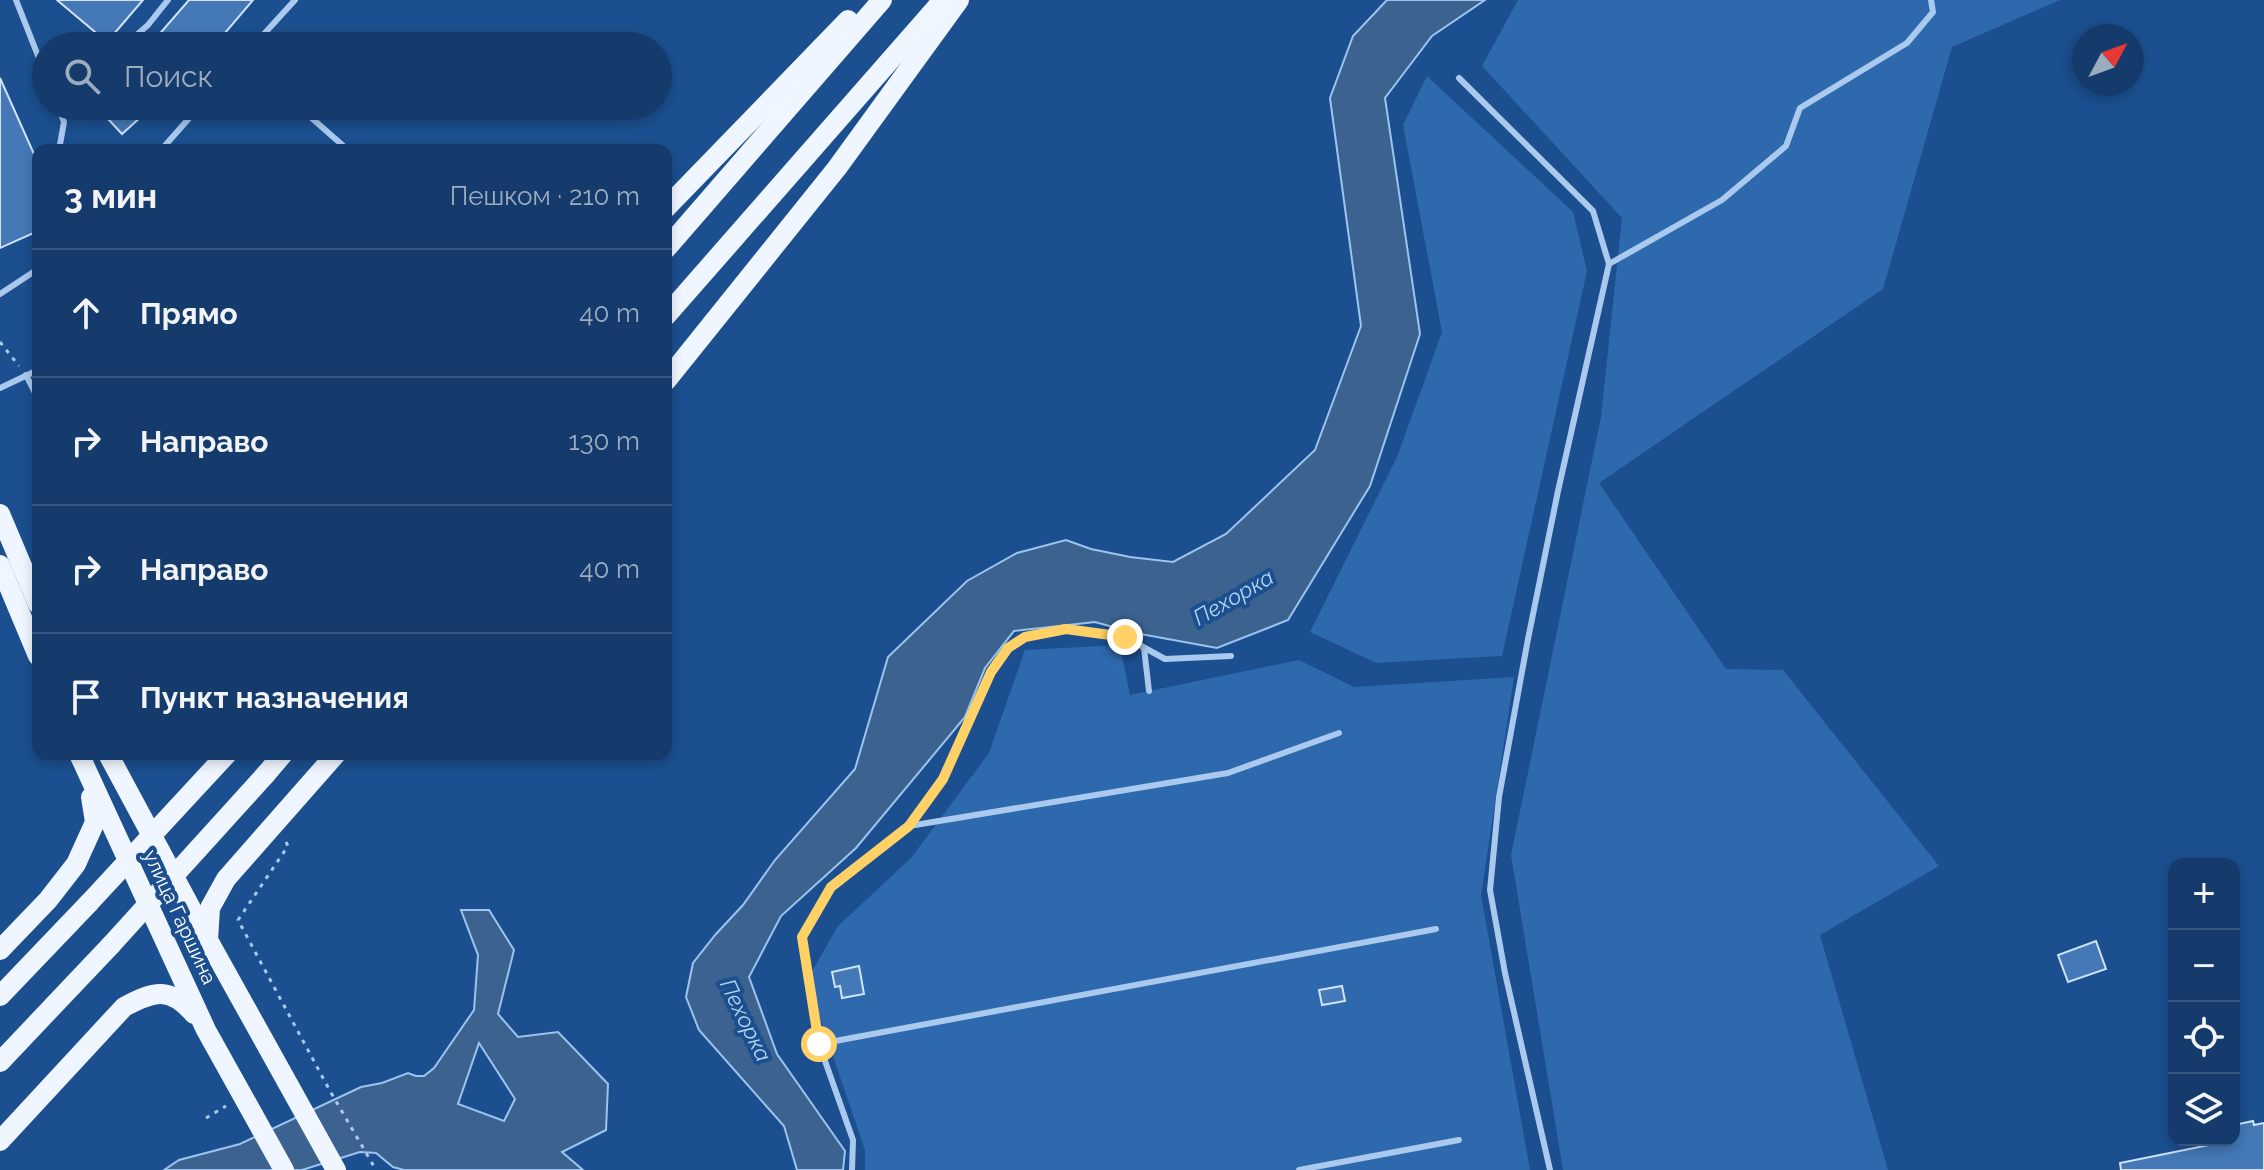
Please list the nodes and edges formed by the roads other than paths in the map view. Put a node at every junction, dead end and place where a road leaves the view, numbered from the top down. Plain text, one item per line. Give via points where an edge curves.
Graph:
1 (16, 0) edge
2 (168, 0) edge
3 (295, 0) edge
4 (868, 0) edge
5 (882, 0) edge
6 (943, 0) edge
7 (959, 0) edge
8 (1931, 0) edge
9 (140, 32) edge
10 (266, 32) edge
11 (32, 41) edge
12 (1459, 78) dead end
13 (63, 120) edge
14 (188, 120) edge
15 (314, 120) edge
16 (60, 144) edge
17 (166, 144) edge
18 (341, 144) edge
19 (672, 202) edge
20 (672, 242) edge
21 (1609, 264) junction
22 (32, 273) edge
23 (0, 294) edge
24 (672, 309) edge
25 (32, 372) edge
26 (672, 374) edge
27 (26, 375) junction
28 (32, 387) edge
29 (0, 388) edge
30 (0, 514) edge
31 (0, 565) edge
32 (32, 590) edge
33 (32, 642) edge
34 (1144, 648) junction
35 (1231, 656) dead end
36 (1149, 691) dead end
37 (1339, 733) dead end
38 (111, 760) edge
39 (221, 760) edge
40 (278, 760) edge
41 (331, 760) edge
42 (83, 764) edge
43 (909, 826) junction
44 (1436, 929) dead end
45 (208, 940) junction
46 (0, 950) edge
47 (0, 996) edge
48 (206, 1030) junction
49 (819, 1044) junction
50 (0, 1062) edge
51 (1459, 1140) dead end
52 (0, 1141) edge
53 (284, 1170) edge
54 (336, 1170) edge
55 (852, 1170) edge
56 (1299, 1170) edge
57 (1550, 1170) edge

1 - 11 lane
2 - 9 lane
3 - 10 lane
4 - 19 main road
5 - 20 main road
6 - 24 main road
7 - 26 main road via 837,168
8 - 21 lane via 1933,12 1907,43 1800,108 1786,146 1722,200
12 - 21 lane via 1593,211
13 - 16 lane
14 - 17 lane
15 - 18 lane
21 - 57 lane via 1517,696 1490,890
22 - 23 lane
25 - 27 lane
27 - 28 lane
27 - 29 lane
30 - 32 main road
31 - 33 main road
34 - 35 lane via 1165,659
34 - 36 lane
34 - 43 lane via 1125,637 1066,629 1025,637 1008,648 991,672 943,779
37 - 43 lane via 1228,773
38 - 45 main road, улица Гаршина
39 - 47 main road, bridge
40 - 50 main road, bridge
41 - 45 main road via 226,879 210,908
42 - 46 main road via 95,822 76,864
42 - 48 main road, улица Гаршина
43 - 49 lane via 831,887 802,937
44 - 49 lane
45 - 54 main road, улица Гаршина
48 - 52 main road via 177,996 143,997 124,1007
48 - 53 main road, улица Гаршина
49 - 55 lane via 853,1140
51 - 56 lane

